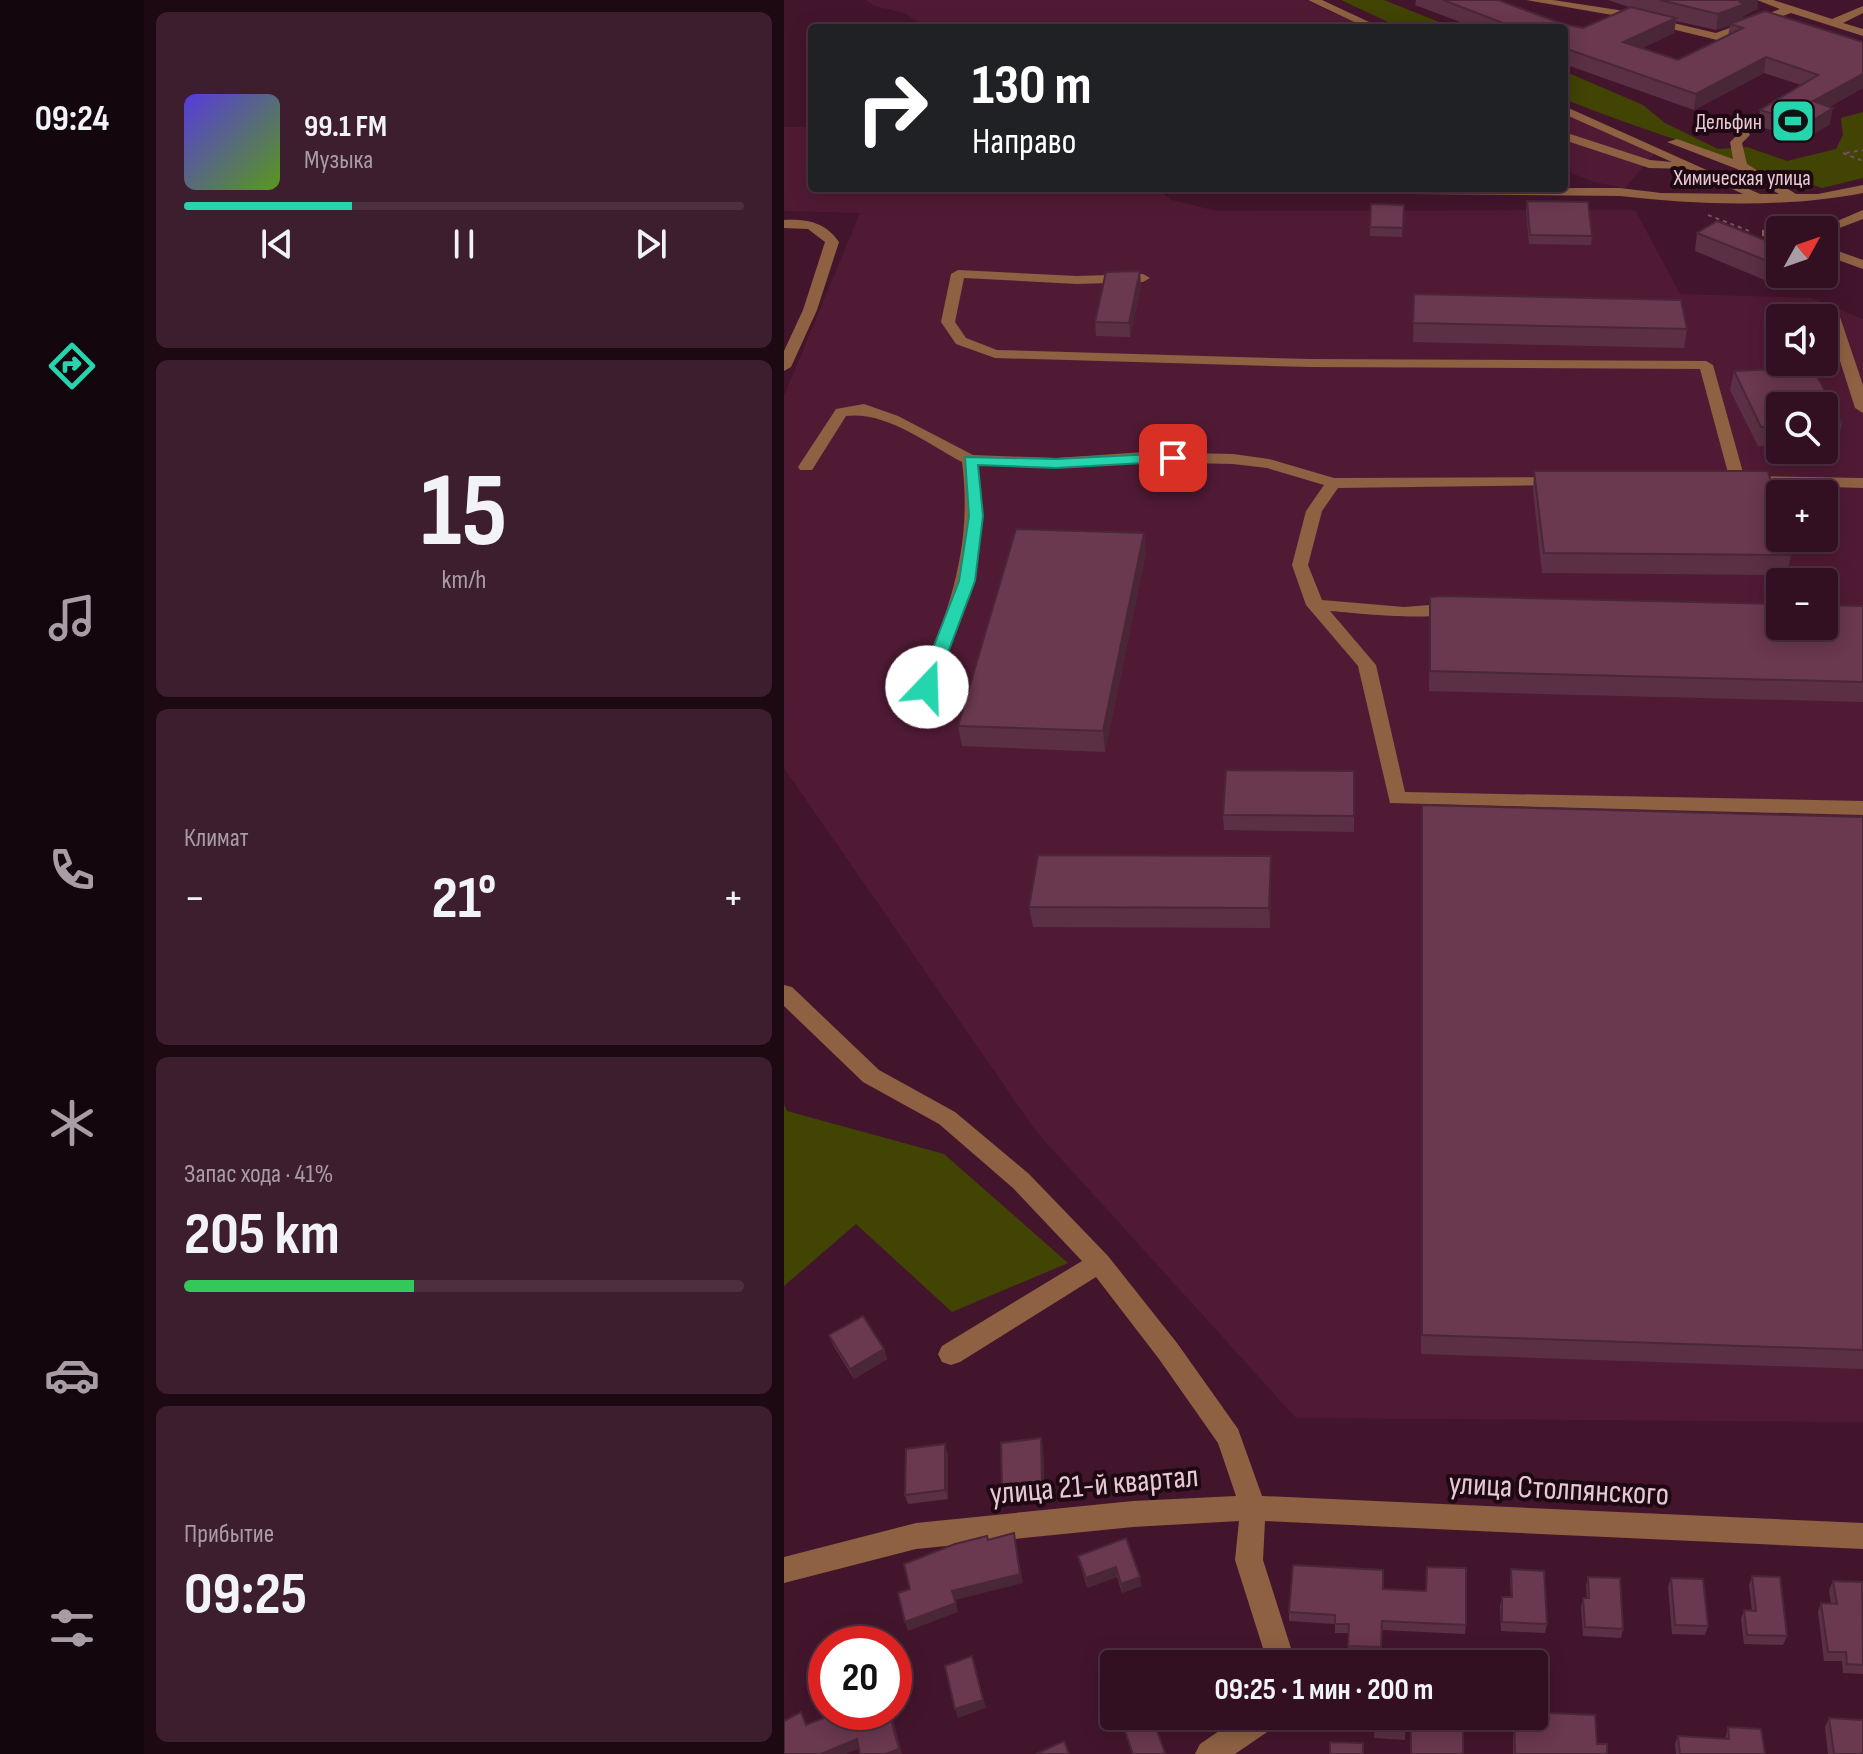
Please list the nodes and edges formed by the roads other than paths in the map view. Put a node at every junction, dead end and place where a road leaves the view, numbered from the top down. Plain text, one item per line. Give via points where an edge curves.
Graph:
1 (1313, 0) edge
2 (1531, 0) edge
3 (1762, 0) edge
4 (1791, 9) junction
5 (1863, 9) edge
6 (1833, 23) junction
7 (1367, 24) edge
8 (1863, 33) edge
9 (1568, 112) edge
10 (1656, 135) dead end
11 (1744, 135) dead end
12 (1568, 137) edge
13 (1695, 166) junction
14 (1741, 166) junction
15 (1863, 189) edge
16 (1568, 192) edge
17 (1760, 197) junction
18 (1794, 197) junction
19 (1818, 198) junction
20 (1863, 214) edge
21 (1845, 221) junction
22 (784, 224) edge
23 (1838, 224) edge
24 (1838, 255) edge
25 (1863, 265) edge
26 (1143, 278) edge
27 (1838, 333) edge
28 (1863, 353) edge
29 (1846, 359) junction
30 (784, 367) edge
31 (1863, 408) edge
32 (970, 460) junction
33 (806, 467) dead end
34 (1578, 480) edge
35 (1333, 483) junction
36 (1863, 483) edge
37 (1315, 605) junction
38 (1475, 608) edge
39 (927, 687) dead end
40 (1863, 808) edge
41 (784, 993) edge
42 (1099, 1263) junction
43 (951, 1354) dead end
44 (1253, 1508) junction
45 (1863, 1536) edge
46 (784, 1570) edge
47 (1278, 1650) edge
48 (1245, 1730) edge
49 (1210, 1754) edge

1 - 7 street
2 - 4 street via 1618,13 1717,37
3 - 4 street
4 - 6 street
5 - 6 street
6 - 8 street
9 - 13 street
10 - 14 street
11 - 14 street via 1736,142
12 - 13 street via 1649,164
13 - 17 street
14 - 18 street
15 - 19 street, Химическая улица
16 - 17 street, Химическая улица
17 - 18 street, Химическая улица
18 - 19 street, Химическая улица
19 - 21 street
20 - 21 street
21 - 23 street
22 - 30 street via 815,226 832,242
24 - 25 street
26 - 36 street via 958,274 948,322 961,341 995,354 1309,363 1706,365 1729,481
27 - 29 street
28 - 29 street
29 - 31 street
32 - 33 street via 864,409 841,412
32 - 35 street via 1233,459
32 - 39 street via 976,516 967,581
34 - 35 street
35 - 37 street via 1314,511 1300,565
37 - 38 street via 1404,612
37 - 40 street via 1367,665 1397,798
41 - 42 street via 871,1076 947,1118 1011,1172
42 - 43 street
42 - 44 street via 1229,1437
44 - 45 street, улица Столпянского
44 - 46 street, улица 21-й квартал via 916,1536
44 - 47 street via 1249,1560
48 - 49 street

